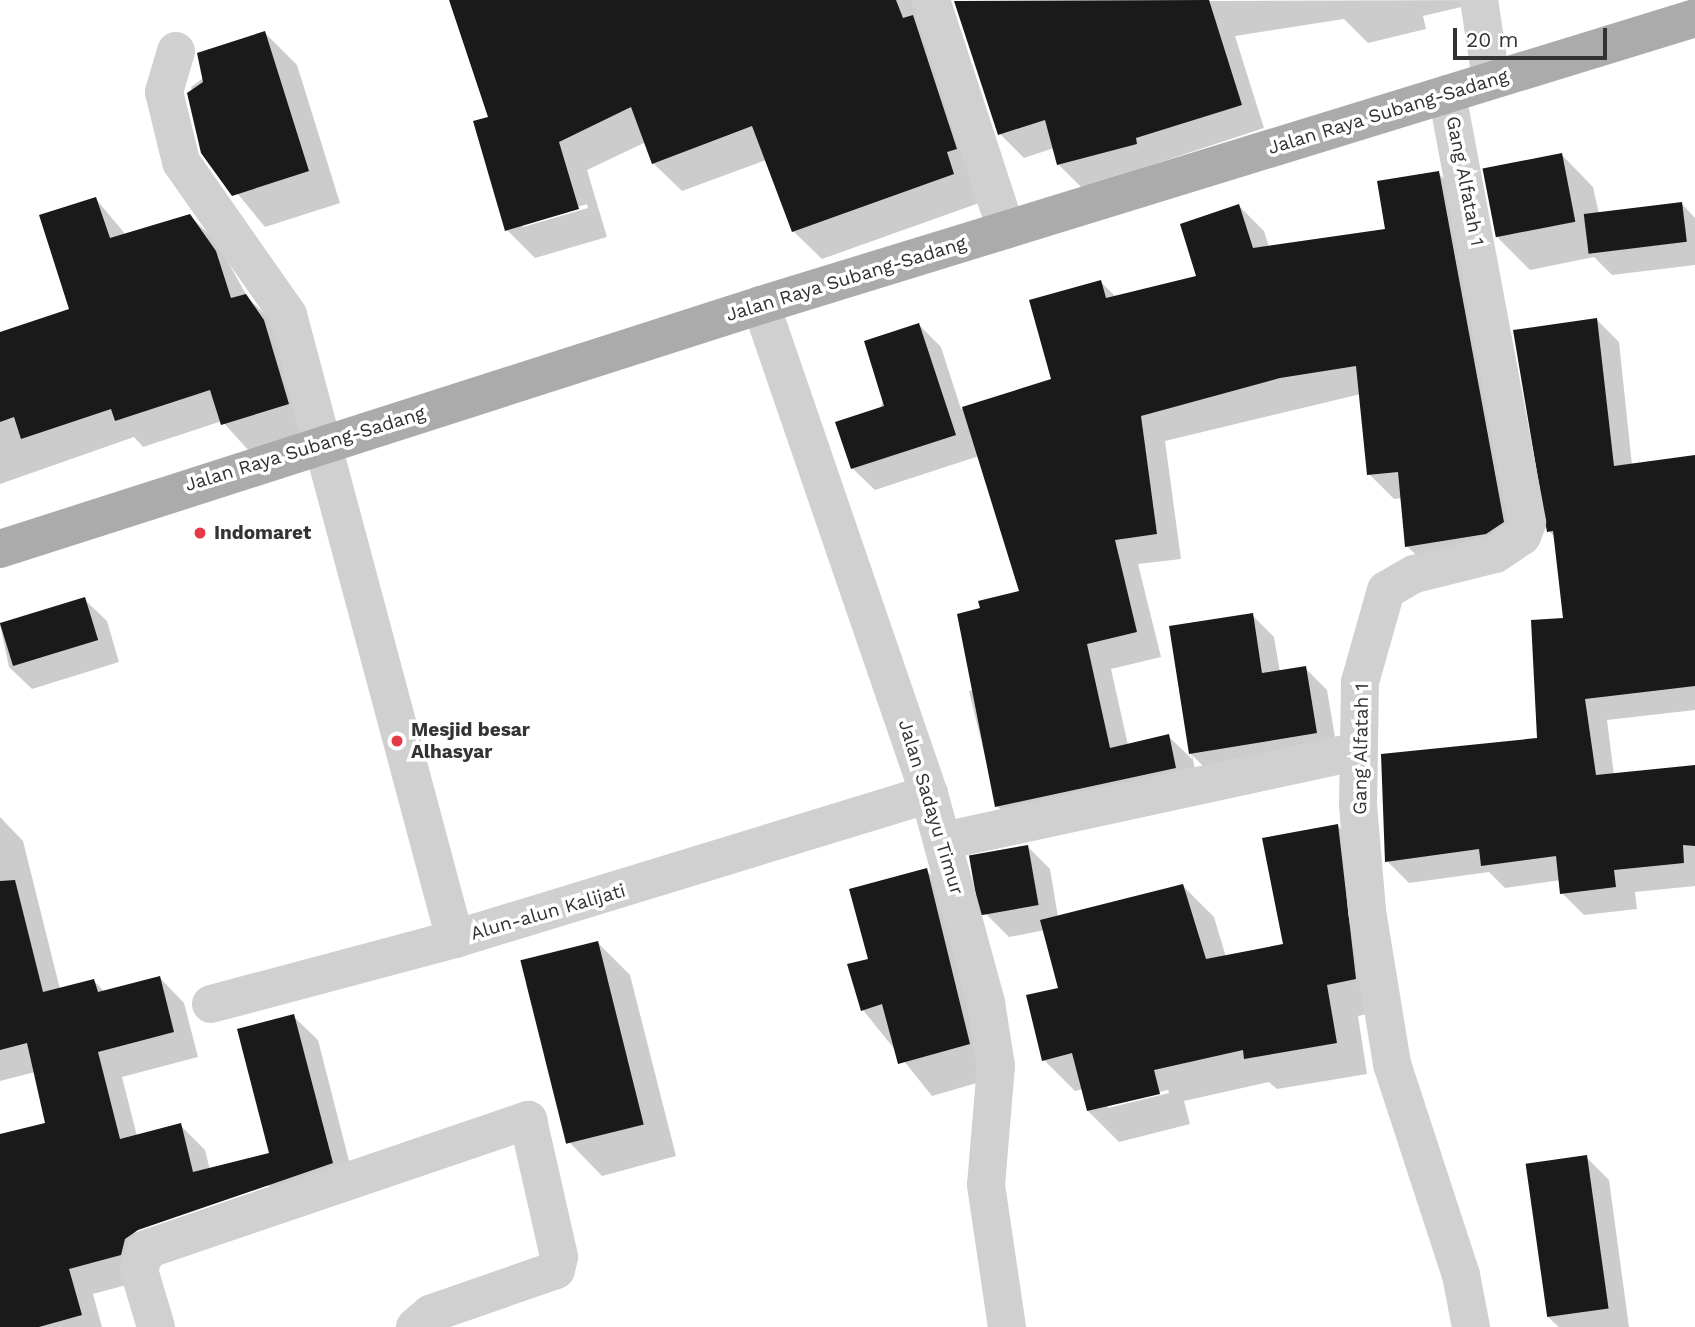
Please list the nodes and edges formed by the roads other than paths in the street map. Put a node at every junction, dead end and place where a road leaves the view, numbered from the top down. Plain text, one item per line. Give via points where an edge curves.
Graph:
1 (932, 0) edge
2 (1479, 0) edge
3 (1695, 18) edge
4 (176, 51) dead end
5 (1491, 79) junction
6 (1447, 94) junction
7 (1006, 229) junction
8 (761, 305) junction
9 (327, 443) junction
10 (0, 549) edge
11 (1357, 751) junction
12 (929, 794) junction
13 (943, 841) junction
14 (455, 939) junction
15 (211, 1004) dead end
16 (156, 1327) edge
17 (415, 1327) edge
18 (1007, 1327) edge
19 (1471, 1327) edge

1 - 7 street
2 - 5 street
3 - 5 main road, Jalan Raya Subang-Sadang
4 - 9 street, Alun-alun Kalijati via 164,92 181,162 288,315
5 - 6 main road, Jalan Raya Subang-Sadang
6 - 7 main road, Jalan Raya Subang-Sadang
6 - 11 street, Gang Alfatah 1 via 1527,523 1522,536 1495,554 1414,574 1386,590 1360,682
7 - 8 main road, Jalan Raya Subang-Sadang
8 - 9 main road, Jalan Raya Subang-Sadang
8 - 12 street, Jalan Sadayu Timur
9 - 10 main road, Jalan Raya Subang-Sadang
9 - 14 street, Alun-alun Kalijati
11 - 13 street
11 - 19 street, Gang Alfatah 1 via 1367,911 1392,1064 1461,1275
12 - 13 street, Jalan Sadayu Timur
12 - 14 street, Alun-alun Kalijati
13 - 18 street, Jalan Sadayu Timur via 994,1039 986,1185
14 - 15 street
16 - 17 street via 139,1270 146,1250 528,1120 559,1257 556,1270 430,1314

